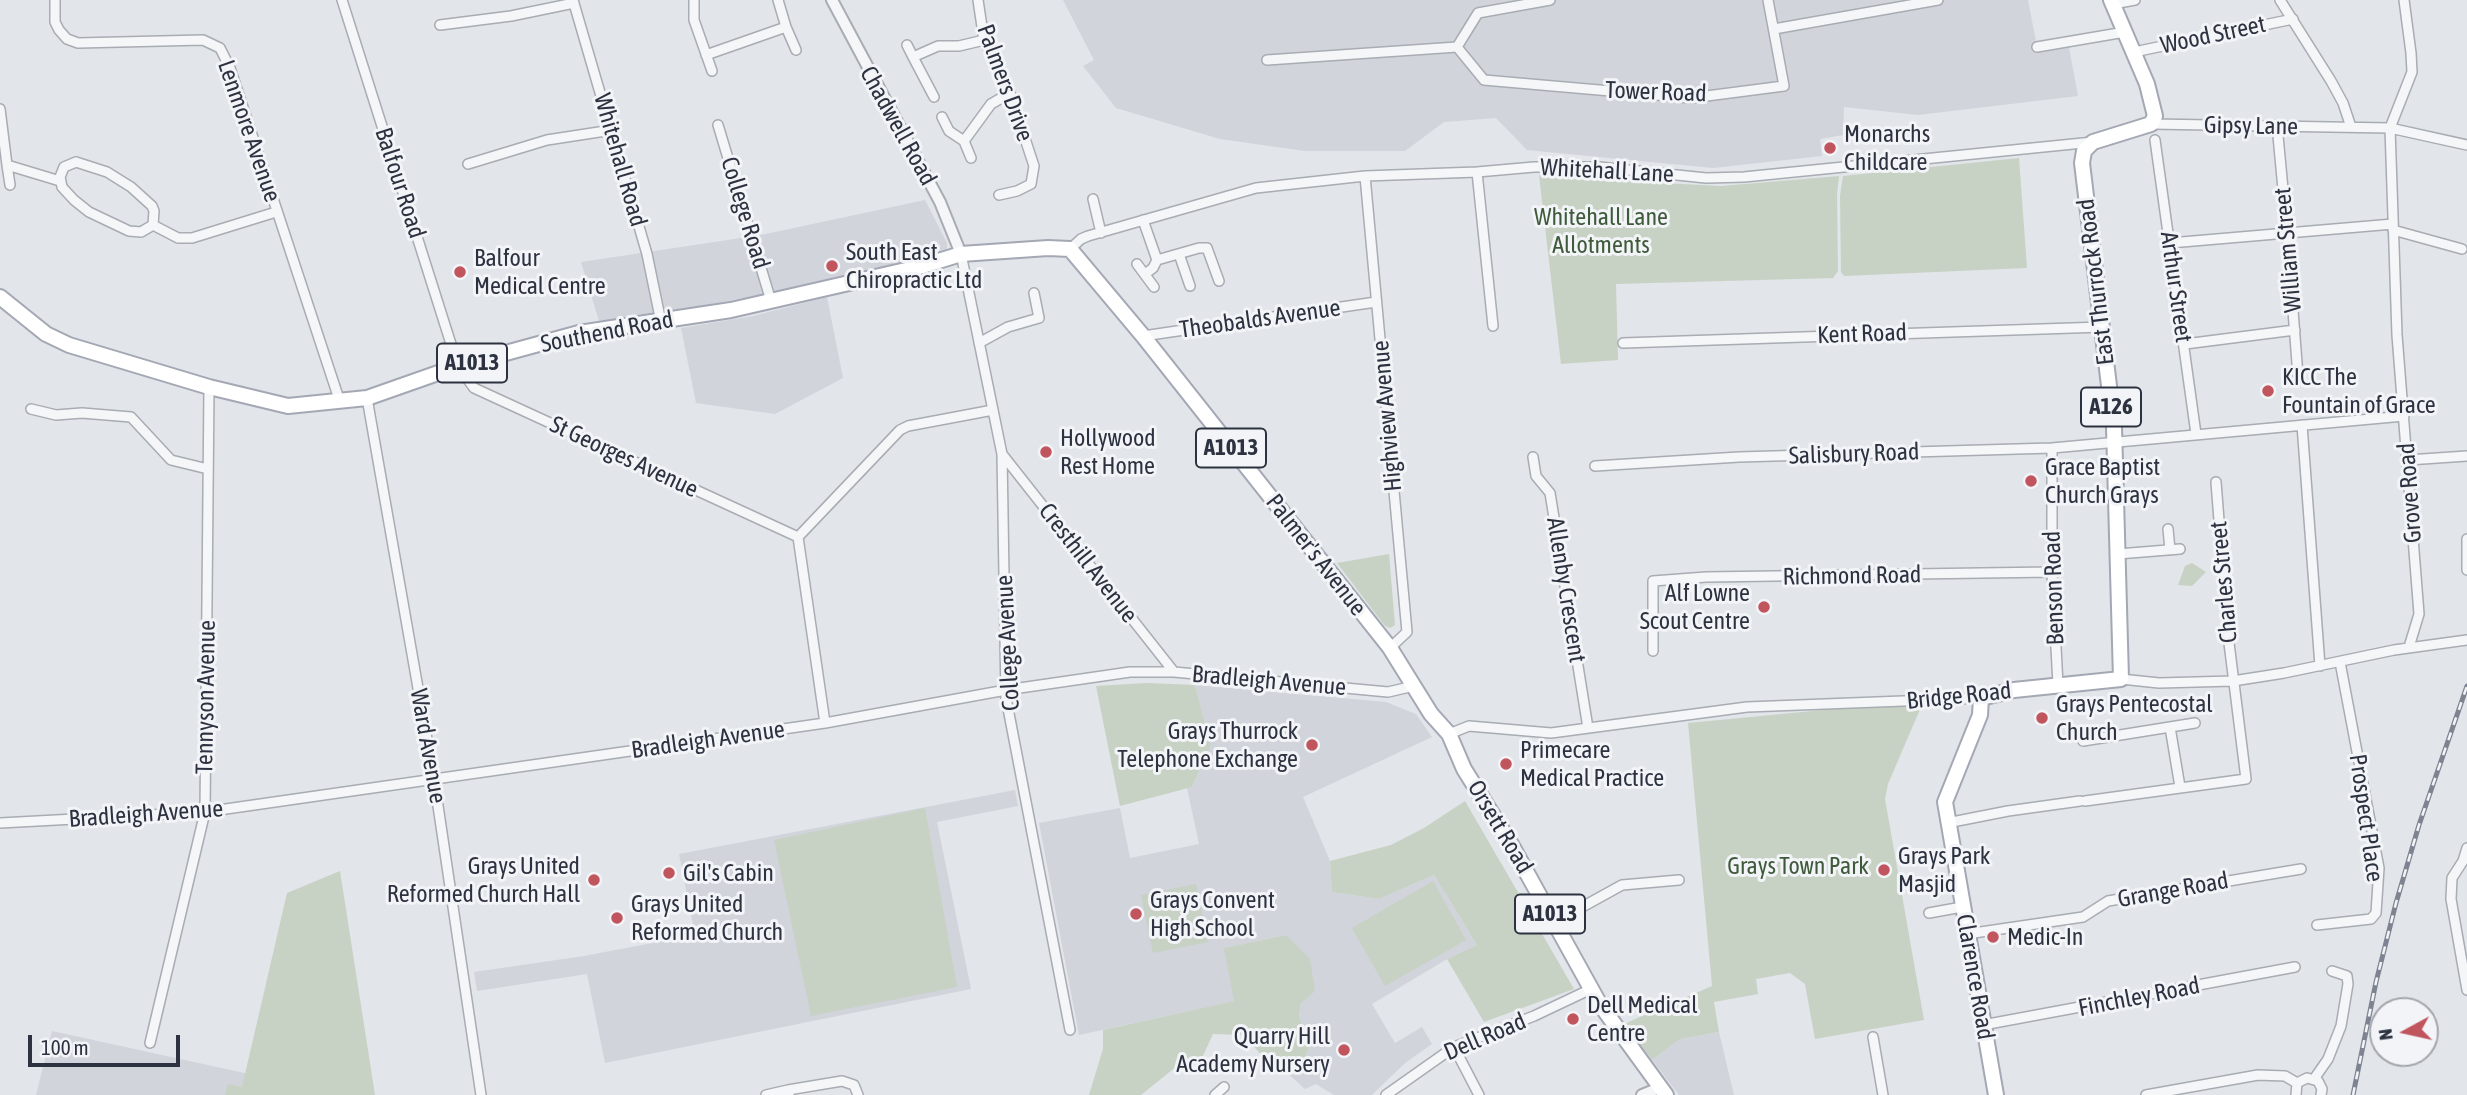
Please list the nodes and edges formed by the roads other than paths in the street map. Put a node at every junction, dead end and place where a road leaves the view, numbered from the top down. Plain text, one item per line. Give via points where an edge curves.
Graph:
1 (55, 0) edge
2 (342, 0) edge
3 (694, 0) edge
4 (778, 0) edge
5 (832, 0) edge
6 (978, 0) edge
7 (1550, 0) edge
8 (1768, 0) edge
9 (1938, 0) edge
10 (2136, 0) edge
11 (2280, 0) edge
12 (2404, 0) edge
13 (573, 1) edge
14 (2112, 2) edge
15 (2293, 19) junction
16 (440, 25) dead end
17 (786, 27) junction
18 (1774, 29) junction
19 (2125, 32) junction
20 (984, 40) junction
21 (907, 45) dead end
22 (1457, 47) junction
23 (2037, 47) dead end
24 (796, 50) dead end
25 (2134, 51) junction
26 (706, 55) junction
27 (913, 57) junction
28 (1267, 60) dead end
29 (712, 71) dead end
30 (1010, 93) junction
31 (934, 97) dead end
32 (0, 109) edge
33 (942, 117) dead end
34 (2151, 124) junction
35 (718, 125) dead end
36 (2277, 125) junction
37 (2351, 127) junction
38 (2390, 128) junction
39 (611, 130) junction
40 (2155, 140) dead end
41 (964, 141) junction
42 (2093, 142) junction
43 (2467, 145) edge
44 (971, 158) dead end
45 (468, 164) dead end
46 (7, 165) junction
47 (1477, 172) junction
48 (1365, 176) junction
49 (60, 181) junction
50 (10, 185) dead end
51 (999, 195) dead end
52 (1093, 200) dead end
53 (276, 212) junction
54 (1143, 220) junction
55 (153, 225) junction
56 (2393, 227) junction
57 (2287, 232) junction
58 (1101, 233) junction
59 (2170, 243) junction
60 (1070, 249) junction
61 (2462, 249) dead end
62 (961, 254) junction
63 (1179, 254) junction
64 (1157, 260) junction
65 (1138, 264) dead end
66 (1145, 274) junction
67 (1219, 281) dead end
68 (1190, 286) dead end
69 (1154, 287) dead end
70 (1034, 293) dead end
71 (0, 297) edge
72 (771, 301) junction
73 (1376, 302) junction
74 (661, 322) junction
75 (1493, 326) dead end
76 (2102, 327) junction
77 (2295, 330) junction
78 (1143, 336) junction
79 (979, 342) junction
80 (1623, 343) dead end
81 (2185, 344) junction
82 (458, 366) junction
83 (2298, 376) dead end
84 (209, 387) junction
85 (367, 398) junction
86 (340, 402) junction
87 (31, 410) dead end
88 (993, 410) junction
89 (2404, 416) junction
90 (2302, 425) junction
91 (2196, 434) junction
92 (2114, 442) junction
93 (2052, 448) junction
94 (1002, 454) junction
95 (2467, 456) edge
96 (1533, 457) dead end
97 (2408, 460) junction
98 (1595, 466) dead end
99 (208, 469) junction
100 (2216, 482) dead end
101 (2168, 529) dead end
102 (799, 537) junction
103 (2467, 539) edge
104 (2118, 554) junction
105 (2467, 570) edge
106 (2052, 572) junction
107 (2467, 640) edge
108 (2409, 647) junction
109 (1390, 649) junction
110 (1653, 651) dead end
111 (2340, 662) junction
112 (2319, 666) junction
113 (1174, 672) junction
114 (2121, 679) junction
115 (2233, 681) junction
116 (2058, 685) junction
117 (1414, 686) junction
118 (1006, 690) junction
119 (1981, 698) junction
120 (825, 723) junction
121 (2195, 723) dead end
122 (2170, 727) junction
123 (1588, 728) junction
124 (1450, 734) junction
125 (2083, 741) dead end
126 (434, 779) junction
127 (2180, 787) junction
128 (205, 812) junction
129 (0, 823) edge
130 (1947, 823) junction
131 (2467, 848) edge
132 (2465, 861) edge
133 (2301, 869) dead end
134 (1679, 880) dead end
135 (1962, 907) junction
136 (1928, 913) dead end
137 (1555, 922) junction
138 (2317, 925) dead end
139 (1967, 934) junction
140 (2295, 967) dead end
141 (2332, 971) dead end
142 (1591, 989) junction
143 (2467, 990) edge
144 (1983, 1025) junction
145 (1070, 1030) dead end
146 (1873, 1037) dead end
147 (150, 1043) dead end
148 (1454, 1047) junction
149 (2314, 1079) junction
150 (2297, 1083) junction
151 (1224, 1087) dead end
152 (1663, 1091) edge
153 (788, 1093) edge
154 (481, 1095) edge
155 (766, 1095) edge
156 (858, 1095) edge
157 (1215, 1095) edge
158 (1386, 1095) edge
159 (1479, 1095) edge
160 (1642, 1095) edge
161 (1883, 1095) edge
162 (1996, 1095) edge
163 (2146, 1095) edge
164 (2296, 1095) edge
165 (2321, 1095) edge

1 - 53 street, Lenmore Avenue via 57,26 67,39 78,43 202,40 220,48
2 - 82 street, Balfour Road
3 - 26 street via 694,20
4 - 17 street
5 - 62 street, Chadwell Road via 940,202
6 - 20 street, Palmers Drive
7 - 22 street via 1478,13
8 - 18 street, Tower Road
9 - 18 street
10 - 14 street
11 - 15 street
12 - 38 street via 2412,72
13 - 16 street via 511,16
13 - 39 street, Whitehall Road
14 - 19 main road
15 - 25 street, Wood Street
15 - 37 street via 2343,103
17 - 24 street
17 - 26 street
18 - 22 street, Tower Road via 1784,86 1691,99 1484,80
19 - 23 street
19 - 25 main road
20 - 27 street via 959,47 938,46
20 - 30 street, Palmers Drive
21 - 27 street
22 - 28 street
25 - 34 main road via 2155,116
26 - 29 street
27 - 31 street
30 - 41 street via 991,104
30 - 51 street, Palmers Drive via 1034,166 1031,184
32 - 46 street
33 - 41 street via 949,131
34 - 36 street, Gipsy Lane
34 - 42 main road, Whitehall Lane
35 - 72 street, College Road
36 - 37 street, Gipsy Lane
36 - 57 street, William Street
37 - 38 street, Gipsy Lane
38 - 43 street, Gipsy Lane
38 - 56 street, Grove Road
39 - 45 street via 547,140
39 - 74 street, Whitehall Road via 647,254
40 - 59 street, Arthur Street
41 - 44 street
42 - 47 street, Whitehall Lane via 1744,177 1706,178 1599,167
42 - 76 main road, East Thurrock Road / A126 via 2084,151 2082,163
46 - 49 street
46 - 50 street
47 - 48 street, Whitehall Lane
47 - 75 street
48 - 54 street, Whitehall Lane via 1256,188
48 - 73 street, Highview Avenue
49 - 55 street via 74,200 114,226 141,232
49 - 55 street via 64,167 76,162 107,172 148,201 154,211
52 - 58 street
53 - 55 street via 192,238 178,238
53 - 86 street, Lenmore Avenue
54 - 58 street, Whitehall Lane
54 - 64 street
56 - 57 street
56 - 61 street
56 - 89 street, Grove Road
57 - 59 street
57 - 77 street, William Street
58 - 60 street, Whitehall Lane via 1081,239
59 - 81 street, Arthur Street
60 - 62 main road, Southend Road / A1013
60 - 78 main road, Palmer's Avenue / A1013
62 - 72 main road, Southend Road / A1013
62 - 79 street, College Avenue
63 - 64 street
63 - 67 street via 1207,248
63 - 68 street
64 - 66 street
65 - 66 street
66 - 69 street
70 - 79 street via 1039,318
71 - 84 main road, Southend Road / A1013 via 46,334 69,345
72 - 74 main road, Southend Road / A1013
73 - 78 street, Theobalds Avenue
73 - 109 street, Highview Avenue via 1407,632
74 - 82 main road, Southend Road / A1013 via 579,333
76 - 80 street, Kent Road
76 - 92 main road, East Thurrock Road / A126
77 - 81 street
77 - 83 street, William Street
78 - 109 main road, Palmer's Avenue / A1013
79 - 88 street, College Avenue
81 - 91 street, Arthur Street
82 - 85 main road, Southend Road / A1013
82 - 102 street, St Georges Avenue via 474,388
84 - 86 main road, Southend Road / A1013 via 288,405
84 - 99 street, Tennyson Avenue
85 - 86 main road, Southend Road / A1013
85 - 126 street, Ward Avenue
87 - 99 street via 131,417 172,460
88 - 94 street, College Avenue
88 - 102 street via 900,430
89 - 90 street, Salisbury Road
89 - 97 street, Grove Road
90 - 91 street, Salisbury Road
90 - 112 street
91 - 92 street, Salisbury Road
92 - 93 street, Salisbury Road
92 - 104 main road, East Thurrock Road / A126
93 - 98 street, Salisbury Road
93 - 106 street, Benson Road
94 - 113 street, Cresthill Avenue
94 - 118 street, College Avenue
95 - 97 street
96 - 123 street, Allenby Crescent via 1536,476 1550,493
97 - 108 street, Grove Road via 2419,614
99 - 128 street, Tennyson Avenue
100 - 115 street, Charles Street
101 - 104 street via 2175,549
102 - 120 street
103 - 105 street
104 - 114 main road, East Thurrock Road / A126
106 - 110 street, Richmond Road via 1653,581
106 - 116 street, Benson Road
107 - 108 street, Bridge Road
108 - 111 street, Bridge Road
109 - 117 main road, Palmer's Avenue / A1013
111 - 112 street, Bridge Road
111 - 138 street, Prospect Place via 2379,868 2376,913 2371,919
112 - 115 street, Bridge Road
113 - 117 street, Bradleigh Avenue via 1388,692
113 - 118 street, Bradleigh Avenue via 1130,672
114 - 115 street, Bridge Road
114 - 116 main road, Bridge Road
115 - 127 street, Charles Street via 2246,779
116 - 119 main road, Bridge Road
117 - 124 main road, Palmer's Avenue / A1013
118 - 120 street, Bradleigh Avenue
118 - 145 street, College Avenue
119 - 123 street, Bridge Road via 1747,707
119 - 130 main road, Clarence Road via 1977,722 1945,802
120 - 126 street, Bradleigh Avenue
121 - 122 street
122 - 125 street
122 - 127 street
123 - 124 street, Bridge Road via 1551,733 1469,726
124 - 137 main road, Orsett Road / A1013 via 1464,769
126 - 128 street, Bradleigh Avenue
126 - 154 street, Ward Avenue
127 - 130 street
128 - 129 street, Bradleigh Avenue
128 - 147 street, Tennyson Avenue
130 - 135 main road, Clarence Road
131 - 132 street
132 - 143 street via 2452,878 2451,899
133 - 139 street, Grange Road via 2108,901 2082,917
134 - 137 street via 1622,885
135 - 136 street
135 - 139 main road, Clarence Road
137 - 142 main road, Orsett Road / A1013
139 - 144 main road, Clarence Road
140 - 144 street, Finchley Road
141 - 149 street via 2347,976 2343,1016 2328,1059
142 - 148 street, Dell Road
142 - 152 main road, Orsett Road / A1013
144 - 162 main road, Clarence Road
146 - 161 street
148 - 158 street, Dell Road
148 - 159 street
149 - 150 street via 2306,1077
149 - 165 street
150 - 163 street via 2285,1076 2258,1075
150 - 164 street
151 - 157 street
152 - 160 street
153 - 155 street
153 - 156 street via 842,1081 854,1085

